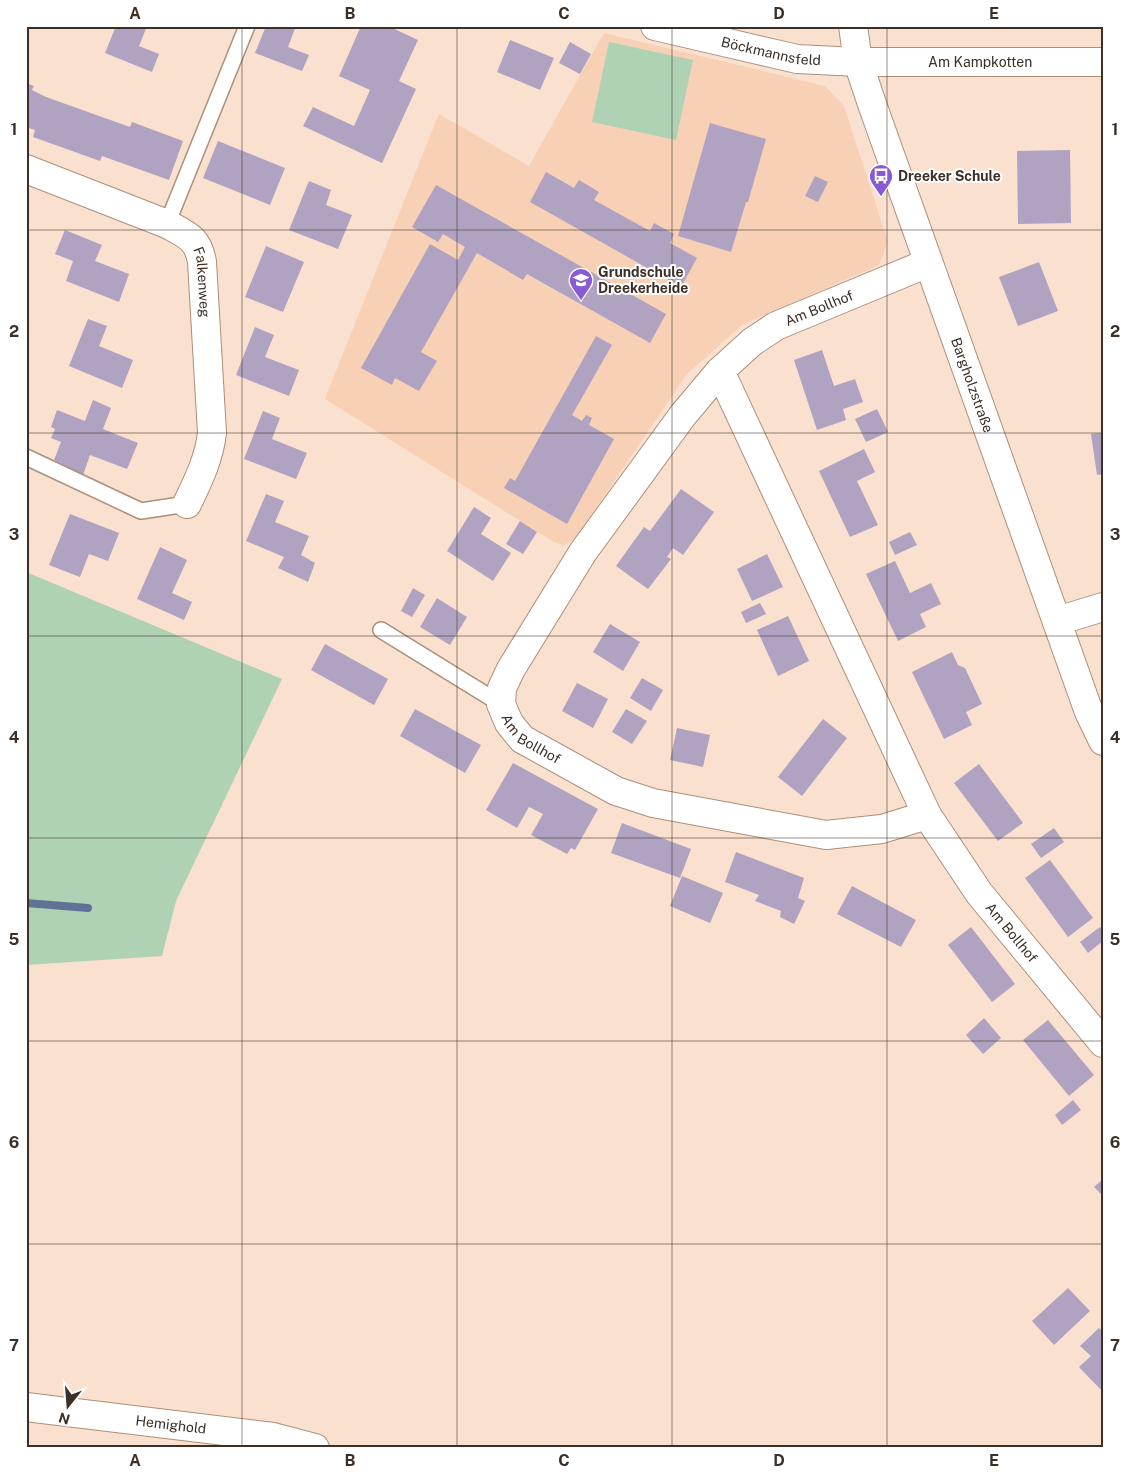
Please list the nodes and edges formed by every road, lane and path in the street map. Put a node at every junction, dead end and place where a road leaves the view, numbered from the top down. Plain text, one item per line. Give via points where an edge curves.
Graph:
1 (247, 26) edge
2 (655, 26) edge
3 (853, 26) edge
4 (858, 62) junction
5 (1103, 62) edge
6 (26, 169) edge
7 (167, 224) junction
8 (928, 263) junction
9 (720, 371) junction
10 (26, 457) edge
11 (187, 504) joint
12 (1103, 607) edge
13 (1057, 621) junction
14 (381, 630) dead end
15 (502, 704) junction
16 (1103, 741) edge
17 (927, 815) junction
18 (1103, 1043) edge
19 (26, 1407) edge
20 (315, 1448) edge

1 - 7 lane
2 - 4 street, Böckmannsfeld via 797,58
3 - 4 street, Bargholzstraße
4 - 5 street, Am Kampkotten
4 - 8 street, Bargholzstraße
6 - 7 street, Falkenweg
7 - 11 street, Falkenweg via 188,236 199,247 202,262 212,434 208,457
8 - 9 street, Am Bollhof via 776,326 752,342
8 - 13 street, Bargholzstraße
9 - 15 street, Am Bollhof via 683,415 583,552 511,669 502,688
9 - 17 street, Am Bollhof
10 - 11 lane via 141,511
12 - 13 street
13 - 16 street, Bargholzstraße
14 - 15 lane
15 - 17 street, Am Bollhof via 509,723 522,739 616,791 653,803 826,834 882,829
17 - 18 street, Am Bollhof via 979,893
19 - 20 street, Hemighold via 273,1438

